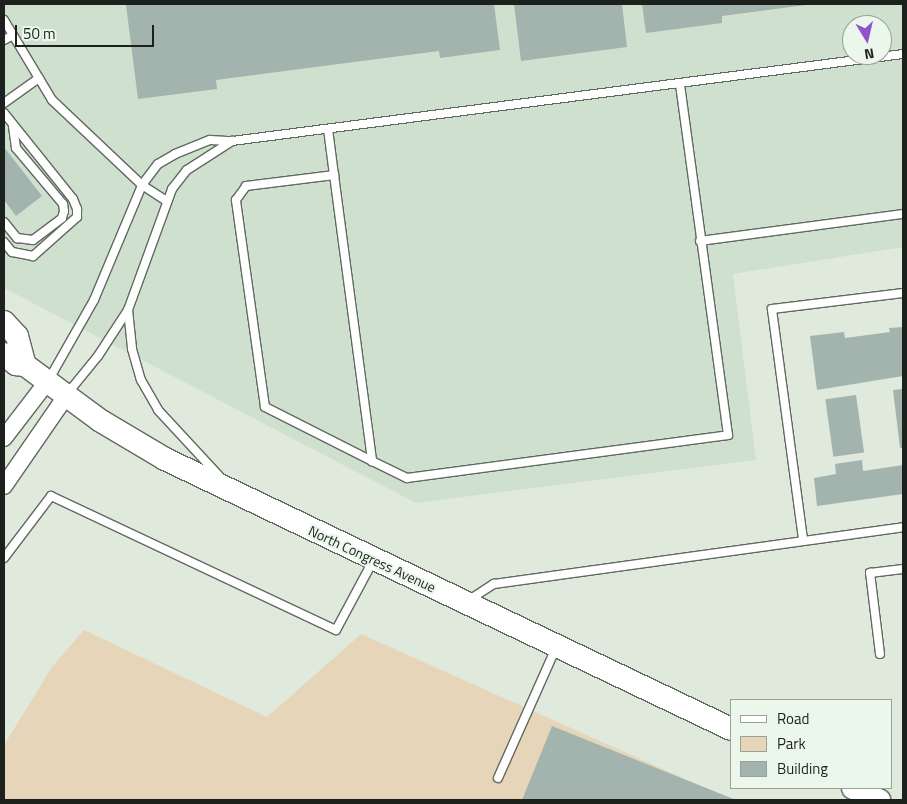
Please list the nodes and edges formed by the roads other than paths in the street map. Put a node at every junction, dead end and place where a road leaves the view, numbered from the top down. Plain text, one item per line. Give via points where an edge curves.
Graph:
1 (4, 20) edge
2 (13, 35) junction
3 (4, 40) edge
4 (903, 54) edge
5 (39, 78) junction
6 (680, 82) junction
7 (4, 103) edge
8 (4, 113) edge
9 (13, 125) junction
10 (328, 129) junction
11 (232, 141) junction
12 (334, 175) junction
13 (142, 185) junction
14 (167, 201) junction
15 (903, 214) edge
16 (4, 222) edge
17 (700, 241) junction
18 (4, 242) edge
19 (903, 293) edge
20 (128, 310) junction
21 (4, 322) edge
22 (4, 354) edge
23 (25, 365) junction
24 (47, 382) junction
25 (66, 396) junction
26 (4, 438) edge
27 (372, 461) junction
28 (4, 486) edge
29 (235, 493) junction
30 (903, 527) edge
31 (802, 539) junction
32 (4, 558) edge
33 (374, 560) junction
34 (903, 569) edge
35 (465, 602) junction
36 (557, 646) junction
37 (880, 654) dead end
38 (730, 729) edge
39 (498, 778) dead end
40 (855, 789) edge
41 (879, 800) edge

1 - 2 lane
2 - 3 lane
2 - 5 lane
4 - 6 lane
5 - 7 lane
5 - 13 lane via 52,100
6 - 10 lane
6 - 17 lane
8 - 9 lane
9 - 16 lane via 16,148 63,204 64,211 62,218 33,240 17,238
9 - 18 lane via 72,199 78,217 34,256 12,252
10 - 11 lane
10 - 12 lane
11 - 13 lane via 210,140 175,154 158,164
11 - 14 lane via 187,170
12 - 27 lane
12 - 27 lane via 246,186 236,200 264,407
13 - 14 lane
13 - 24 lane via 94,300
14 - 20 lane
15 - 17 lane
17 - 27 lane via 728,435 407,478
19 - 31 lane via 772,309
20 - 25 lane via 98,356
20 - 29 lane via 132,350 158,410
21 - 23 street via 17,336
22 - 23 street, North Congress Avenue via 16,364
23 - 24 street, North Congress Avenue
24 - 25 street, North Congress Avenue
24 - 26 street
25 - 28 street
25 - 29 street, North Congress Avenue via 165,459
29 - 33 street, North Congress Avenue
30 - 31 lane
31 - 35 lane via 494,584
32 - 33 lane via 51,496 336,630
33 - 35 street, North Congress Avenue
34 - 37 lane via 870,573
35 - 36 street, North Congress Avenue
36 - 38 street, North Congress Avenue
36 - 39 lane
40 - 41 street

